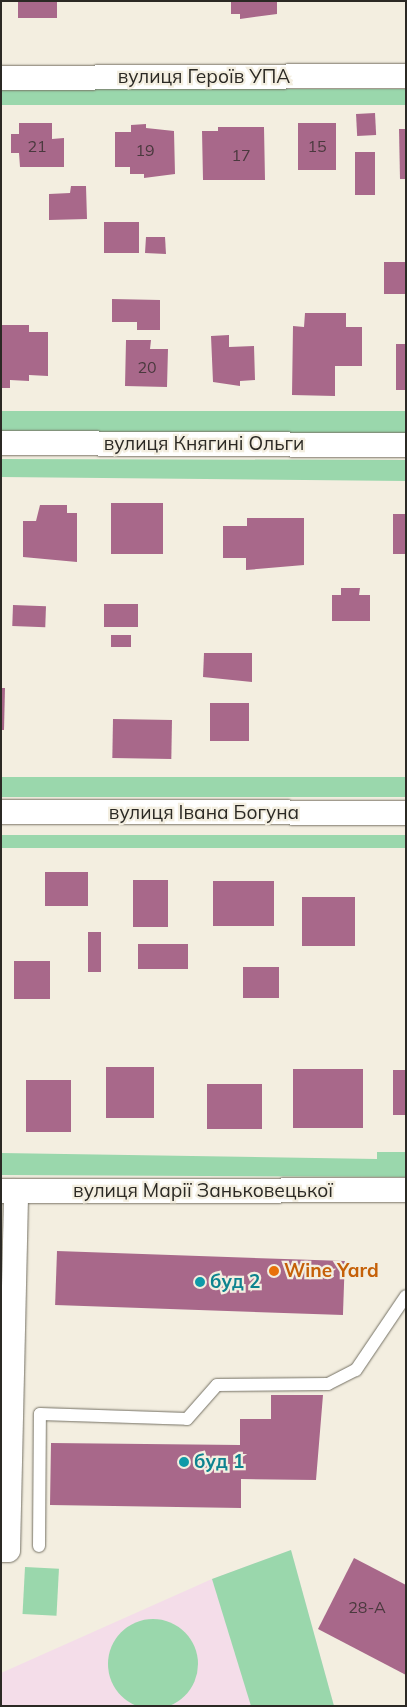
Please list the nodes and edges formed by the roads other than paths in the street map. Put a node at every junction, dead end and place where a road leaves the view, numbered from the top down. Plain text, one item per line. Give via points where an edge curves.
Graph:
1 (406, 76) edge
2 (1, 78) edge
3 (1, 443) edge
4 (406, 445) edge
5 (1, 812) edge
6 (406, 814) edge
7 (406, 1190) edge
8 (9, 1191) edge
9 (406, 1296) edge
10 (40, 1546) dead end
11 (1, 1550) edge

1 - 2 street, вулиця Героїв УПА
3 - 4 street, вулиця Княгині Ольги
5 - 6 street, вулиця Івана Богуна
7 - 8 street, вулиця Марії Заньковецької
8 - 11 street via 8,1550
9 - 10 lane via 356,1370 328,1384 217,1385 187,1419 40,1414

